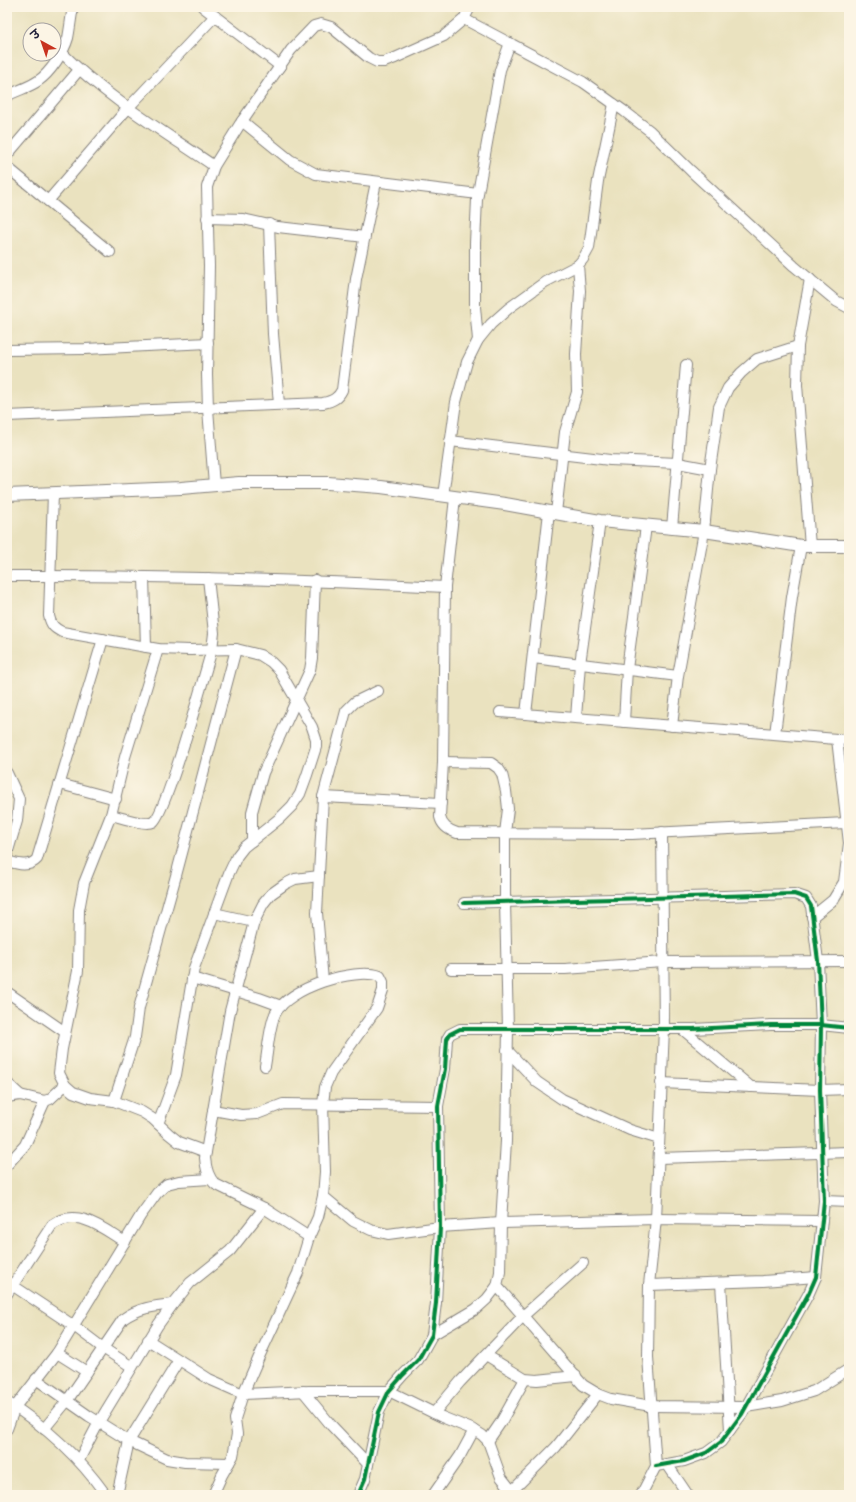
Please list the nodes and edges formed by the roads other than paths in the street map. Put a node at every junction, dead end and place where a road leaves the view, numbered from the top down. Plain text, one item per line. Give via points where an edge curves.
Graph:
1 (72, 7) edge
2 (204, 7) edge
3 (470, 7) edge
4 (214, 16) junction
5 (464, 19) junction
6 (510, 43) junction
7 (62, 50) edge
8 (62, 53) edge
9 (55, 62) edge
10 (280, 66) junction
11 (79, 70) junction
12 (7, 96) edge
13 (614, 104) junction
14 (128, 108) junction
15 (242, 121) junction
16 (7, 155) edge
17 (214, 166) junction
18 (7, 168) edge
19 (376, 182) junction
20 (478, 194) junction
21 (48, 201) junction
22 (208, 218) junction
23 (269, 224) junction
24 (365, 236) junction
25 (110, 252) dead end
26 (578, 265) junction
27 (810, 279) junction
28 (849, 308) edge
29 (478, 340) junction
30 (208, 343) junction
31 (798, 346) junction
32 (7, 350) edge
33 (686, 365) dead end
34 (279, 404) junction
35 (208, 409) junction
36 (7, 416) edge
37 (450, 441) junction
38 (562, 455) junction
39 (678, 463) junction
40 (710, 469) junction
41 (214, 485) junction
42 (53, 493) junction
43 (7, 495) edge
44 (443, 496) junction
45 (455, 498) junction
46 (552, 513) junction
47 (600, 521) junction
48 (646, 526) junction
49 (672, 528) junction
50 (704, 531) junction
51 (806, 546) junction
52 (849, 546) edge
53 (7, 576) edge
54 (51, 576) junction
55 (144, 577) junction
56 (208, 578) junction
57 (315, 580) junction
58 (445, 587) junction
59 (103, 639) junction
60 (146, 647) junction
61 (158, 649) junction
62 (212, 649) junction
63 (236, 649) junction
64 (533, 658) junction
65 (580, 664) junction
66 (627, 670) junction
67 (678, 676) junction
68 (378, 692) dead end
69 (297, 699) junction
70 (500, 712) dead end
71 (526, 714) junction
72 (576, 718) junction
73 (624, 722) junction
74 (672, 726) junction
75 (775, 734) junction
76 (837, 739) junction
77 (849, 740) edge
78 (443, 762) junction
79 (7, 773) edge
80 (60, 784) junction
81 (323, 797) junction
82 (116, 799) junction
83 (441, 804) junction
84 (112, 815) junction
85 (846, 823) junction
86 (662, 832) junction
87 (505, 833) junction
88 (252, 841) junction
89 (7, 854) edge
90 (7, 862) edge
91 (319, 876) junction
92 (664, 896) junction
93 (505, 902) junction
94 (464, 903) dead end
95 (214, 913) junction
96 (812, 917) junction
97 (254, 922) junction
98 (818, 961) junction
99 (849, 961) edge
100 (663, 962) junction
101 (507, 968) junction
102 (451, 969) dead end
103 (192, 978) junction
104 (323, 981) junction
105 (7, 992) edge
106 (236, 992) junction
107 (282, 1006) junction
108 (821, 1025) junction
109 (664, 1028) junction
110 (849, 1028) edge
111 (508, 1029) junction
112 (682, 1029) junction
113 (65, 1032) junction
114 (507, 1050) junction
115 (265, 1066) dead end
116 (7, 1083) edge
117 (661, 1083) junction
118 (65, 1085) junction
119 (751, 1087) junction
120 (849, 1089) edge
121 (820, 1090) junction
122 (20, 1095) junction
123 (7, 1097) edge
124 (45, 1101) junction
125 (114, 1101) junction
126 (323, 1104) junction
127 (438, 1106) junction
128 (213, 1110) junction
129 (158, 1124) junction
130 (659, 1139) junction
131 (206, 1152) junction
132 (822, 1152) junction
133 (849, 1152) edge
134 (659, 1158) junction
135 (7, 1165) edge
136 (210, 1179) junction
137 (323, 1196) junction
138 (824, 1201) junction
139 (849, 1202) edge
140 (264, 1208) junction
141 (656, 1219) junction
142 (821, 1221) junction
143 (501, 1223) junction
144 (440, 1227) junction
145 (309, 1237) junction
146 (125, 1242) junction
147 (583, 1263) dead end
148 (816, 1277) junction
149 (721, 1283) junction
150 (648, 1285) junction
151 (497, 1286) junction
152 (9, 1290) edge
153 (173, 1304) junction
154 (523, 1316) junction
155 (74, 1326) junction
156 (432, 1335) junction
157 (148, 1340) junction
158 (102, 1348) junction
159 (57, 1353) junction
160 (486, 1355) junction
161 (179, 1360) junction
162 (132, 1367) junction
163 (849, 1370) edge
164 (87, 1372) junction
165 (576, 1376) junction
166 (36, 1379) junction
167 (525, 1379) junction
168 (303, 1391) junction
169 (389, 1391) junction
170 (243, 1394) junction
171 (598, 1394) junction
172 (67, 1401) junction
173 (11, 1404) edge
174 (651, 1406) junction
175 (729, 1407) junction
176 (746, 1407) junction
177 (434, 1414) junction
178 (99, 1422) junction
179 (7, 1429) edge
180 (44, 1429) junction
181 (474, 1430) junction
182 (730, 1430) junction
183 (129, 1441) junction
184 (488, 1441) junction
185 (78, 1460) junction
186 (229, 1463) junction
187 (368, 1464) junction
188 (667, 1464) junction
189 (656, 1466) junction
190 (510, 1493) edge
191 (106, 1495) edge
192 (117, 1495) edge
193 (213, 1495) edge
194 (358, 1495) edge
195 (433, 1495) edge
196 (641, 1495) edge
197 (688, 1495) edge

1 - 7 street via 68,39
2 - 4 street
3 - 5 street
4 - 10 street
4 - 14 street
5 - 6 street
5 - 10 street via 444,36 384,62 369,58 331,27 321,24 314,26
6 - 13 street via 583,82
6 - 20 street via 500,70
8 - 11 street
9 - 12 street via 51,70 38,81
10 - 15 street
11 - 14 street
11 - 16 street
13 - 26 street via 598,182 589,248
13 - 27 street via 650,131
14 - 17 street
14 - 21 street
15 - 17 street
15 - 19 street via 290,160 316,174
17 - 22 street via 207,187
18 - 21 street
19 - 20 street
19 - 24 street
20 - 29 street via 475,307
21 - 25 street
22 - 23 street via 243,219
22 - 30 street
23 - 24 street
23 - 34 street via 273,334
24 - 34 street via 356,279 342,390 331,402
26 - 29 street via 544,282 491,324
26 - 38 street via 580,291 576,354 577,392 565,432
27 - 28 street via 836,301
27 - 31 street
29 - 37 street via 467,362 456,402
30 - 32 street
30 - 35 street
31 - 40 street via 757,359 728,388 719,407
31 - 51 street via 797,385
33 - 39 street
34 - 35 street
35 - 36 street
35 - 41 street
37 - 38 street
37 - 44 street
38 - 39 street
38 - 46 street
39 - 40 street
39 - 49 street
40 - 50 street
41 - 42 street
41 - 44 street via 328,484 381,487
42 - 43 street
42 - 54 street
44 - 45 street
45 - 46 street
45 - 58 street
46 - 47 street
46 - 64 street
47 - 48 street
47 - 65 street
48 - 49 street
48 - 66 street
49 - 50 street
50 - 51 street
50 - 67 street
51 - 52 street
51 - 75 street via 792,597
53 - 54 street
54 - 55 street
54 - 59 street via 49,616 54,628 62,632
55 - 56 street
55 - 60 street
56 - 57 street
56 - 62 street via 214,633
57 - 58 street
57 - 69 street via 312,658
58 - 78 street
59 - 60 street
59 - 80 street
60 - 61 street
61 - 62 street
61 - 82 street via 124,757
62 - 63 street
62 - 84 street via 172,782 159,816 153,822 147,823
63 - 69 street via 260,655 271,662
63 - 125 street via 139,1008 135,1037
64 - 65 street
64 - 71 street
65 - 66 street
65 - 72 street
66 - 67 street
66 - 73 street
67 - 74 street
68 - 81 street via 355,702 346,711
69 - 88 street via 263,773 252,812
69 - 88 street via 312,727 316,747 300,794 292,806
70 - 71 street
71 - 72 street
72 - 73 street
73 - 74 street
74 - 75 street
75 - 76 street
76 - 77 street
76 - 85 street
78 - 83 street
78 - 87 street via 491,763 498,768 506,790 508,809
79 - 89 street via 19,799 17,821
80 - 82 street
80 - 90 street via 37,859 34,863 22,865
81 - 83 street
81 - 91 street
82 - 84 street
83 - 87 street via 441,822 447,829 457,833
84 - 113 street via 84,883 79,910 78,971
85 - 86 street
85 - 96 street via 849,843 844,882 833,900
86 - 87 street
86 - 92 street
87 - 93 street
88 - 95 street via 237,856
91 - 97 street via 295,879 284,884 263,904
91 - 104 street via 317,913
92 - 93 street
92 - 96 street via 794,894 806,898 811,906
92 - 100 street
93 - 94 street
93 - 101 street
95 - 97 street
95 - 103 street
96 - 98 street
97 - 106 street
98 - 99 street
98 - 100 street
98 - 108 street
100 - 101 street via 565,969
100 - 109 street
101 - 102 street
101 - 111 street
103 - 106 street
103 - 129 street via 176,1074
104 - 107 street via 296,994
104 - 126 street via 364,973 373,974 380,976 383,990 377,1008 331,1073 325,1087
105 - 113 street
106 - 107 street
106 - 128 street via 230,1011
107 - 115 street via 273,1022
108 - 110 street
108 - 112 street
108 - 121 street
109 - 111 street
109 - 112 street
109 - 117 street
111 - 114 street
111 - 127 street via 460,1029 450,1034 447,1039 445,1069
112 - 119 street
113 - 118 street via 59,1073
114 - 130 street via 537,1082 562,1099 630,1130
114 - 143 street via 506,1141
116 - 122 street
117 - 119 street
117 - 130 street
118 - 124 street
118 - 125 street via 74,1092 90,1098
119 - 121 street
120 - 121 street
121 - 132 street
122 - 123 street
122 - 124 street
124 - 135 street via 25,1145
125 - 129 street via 142,1112
126 - 127 street
126 - 128 street via 282,1104 257,1114 241,1115
126 - 137 street
127 - 144 street
128 - 131 street
129 - 131 street via 180,1142
130 - 134 street
131 - 136 street via 205,1167
132 - 133 street
132 - 134 street
132 - 138 street
134 - 141 street
136 - 140 street via 220,1188
136 - 146 street via 167,1184 141,1215
137 - 144 street via 353,1221 371,1230 388,1234
137 - 145 street via 318,1217
138 - 139 street
138 - 142 street
140 - 145 street
140 - 153 street via 230,1251 190,1283
141 - 142 street
141 - 143 street
141 - 150 street
142 - 148 street
143 - 144 street
143 - 151 street via 500,1272
144 - 156 street
145 - 170 street via 298,1273
146 - 152 street via 89,1220 72,1217 60,1219 52,1225
146 - 155 street
147 - 154 street
148 - 149 street
148 - 176 street
149 - 150 street
149 - 175 street
150 - 174 street
151 - 154 street
151 - 156 street via 476,1309
152 - 155 street
153 - 157 street
153 - 158 street via 133,1312 123,1319
154 - 160 street
154 - 165 street
155 - 158 street
155 - 159 street
156 - 169 street via 418,1360
157 - 161 street
157 - 162 street
158 - 162 street
158 - 164 street
159 - 164 street
159 - 166 street
160 - 167 street
160 - 177 street
161 - 170 street via 209,1379
161 - 183 street
162 - 178 street
163 - 176 street via 814,1391 782,1401
164 - 172 street
165 - 167 street
165 - 171 street via 583,1385
166 - 172 street
166 - 173 street
167 - 184 street
168 - 169 street
168 - 170 street
168 - 187 street
169 - 177 street
169 - 187 street via 380,1412
170 - 186 street via 235,1418 237,1434
171 - 174 street via 611,1399
171 - 190 street via 556,1447
172 - 178 street
172 - 180 street
173 - 179 street
173 - 180 street
174 - 175 street
174 - 189 street
175 - 176 street
175 - 182 street
176 - 182 street
177 - 181 street
178 - 183 street
178 - 185 street
180 - 185 street via 62,1442
181 - 184 street
181 - 195 street via 460,1456
182 - 188 street via 721,1442 706,1453
183 - 186 street via 167,1460
183 - 192 street
184 - 190 street via 501,1477
185 - 191 street
186 - 193 street
187 - 194 street
188 - 189 street
188 - 197 street
189 - 196 street

